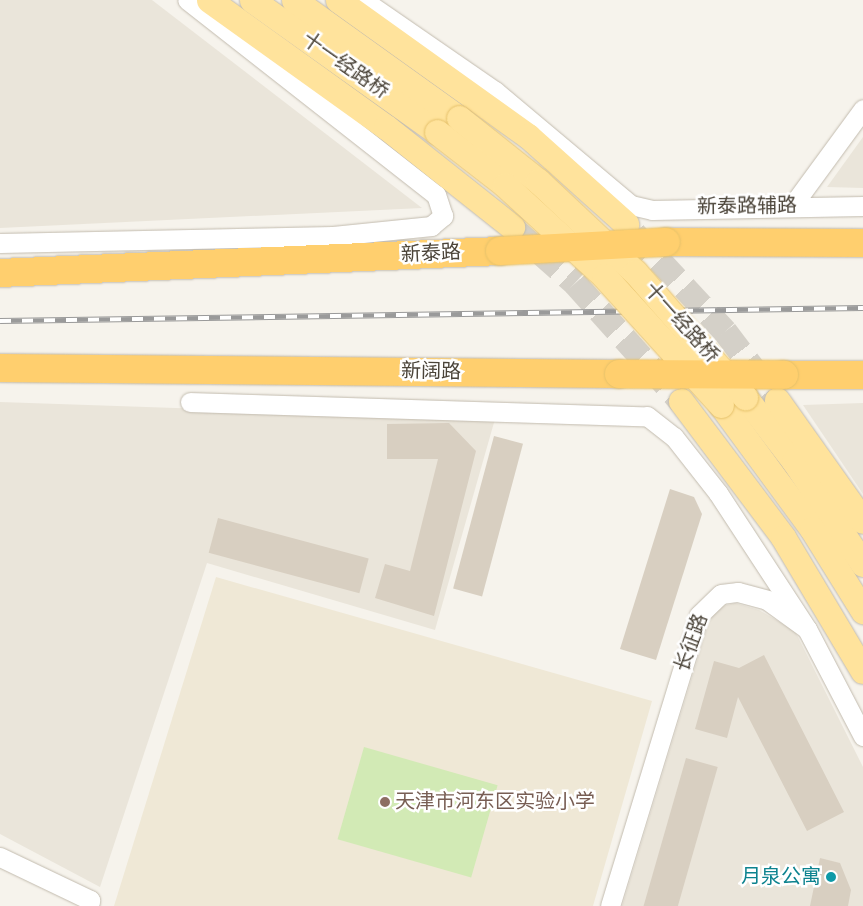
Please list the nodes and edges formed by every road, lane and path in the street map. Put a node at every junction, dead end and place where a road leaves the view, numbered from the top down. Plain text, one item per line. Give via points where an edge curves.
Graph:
1 (187, 0) edge
2 (209, 0) edge
3 (252, 0) edge
4 (294, 0) edge
5 (338, 0) edge
6 (363, 0) edge
7 (863, 109) edge
8 (792, 206) junction
9 (863, 206) edge
10 (629, 214) junction
11 (512, 227) tunnel mouth
12 (0, 243) edge
13 (863, 243) edge
14 (0, 273) edge
15 (0, 368) edge
16 (863, 375) edge
17 (780, 388) junction
18 (681, 400) tunnel mouth
19 (190, 402) dead end
20 (863, 521) edge
21 (863, 564) edge
22 (863, 611) edge
23 (807, 629) junction
24 (863, 671) edge
25 (863, 736) edge
26 (0, 857) edge
27 (88, 906) edge
28 (610, 906) edge

1 - 12 street via 436,196 443,216 431,226 334,236
2 - 11 main road via 386,127
3 - 22 main road, 十一经路桥, bridge via 437,132 505,185 592,264 721,405 812,529
4 - 21 main road, 十一经路桥, bridge via 459,118 581,221 686,327 794,461
5 - 10 main road via 528,136
6 - 10 street via 495,91
7 - 8 street
8 - 9 street, 新泰路辅路
8 - 10 street, 新泰路辅路 via 652,210
13 - 14 highway, 新泰路, bridge via 666,242
15 - 17 highway, 新阔路, bridge via 619,374
16 - 17 highway, 新阔路
17 - 20 main road
18 - 24 main road via 783,537
19 - 23 street via 647,416 674,437 718,493
23 - 25 street, 长征路
23 - 28 street, 长征路 via 768,600 738,592 721,594 698,615
26 - 27 street via 90,900

